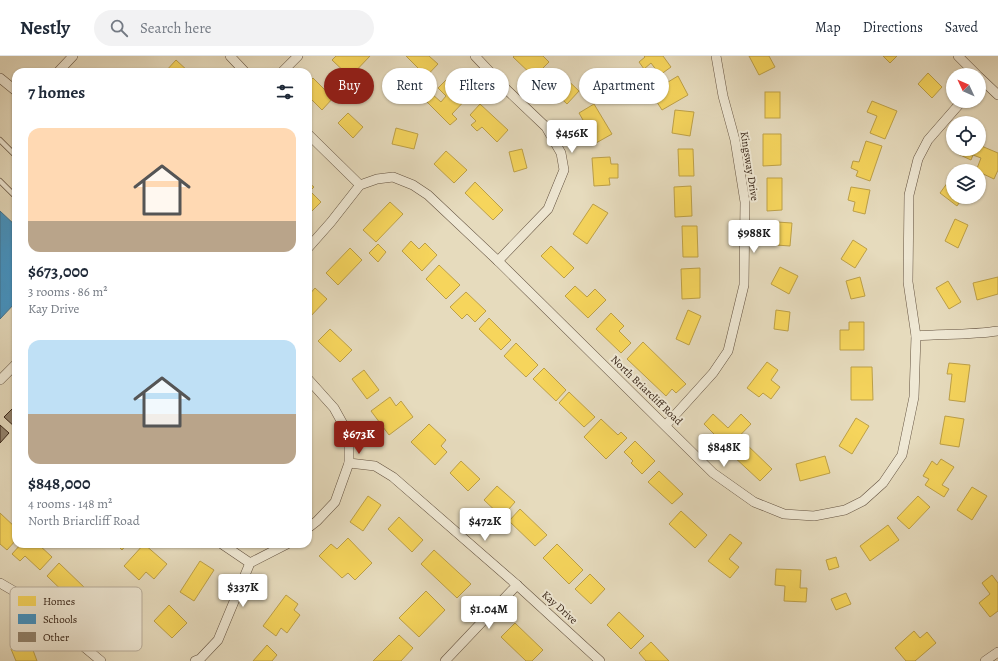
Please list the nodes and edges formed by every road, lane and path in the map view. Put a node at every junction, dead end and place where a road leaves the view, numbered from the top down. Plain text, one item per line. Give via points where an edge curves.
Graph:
1 (73, 56) edge
2 (230, 56) edge
3 (298, 56) edge
4 (475, 56) edge
5 (716, 56) edge
6 (958, 56) edge
7 (62, 68) edge
8 (241, 68) edge
9 (286, 68) edge
10 (969, 68) edge
11 (0, 78) edge
12 (986, 84) edge
13 (12, 88) edge
14 (998, 95) edge
15 (956, 108) edge
16 (312, 138) edge
17 (0, 140) edge
18 (12, 152) edge
19 (0, 181) edge
20 (360, 184) junction
21 (12, 193) edge
22 (312, 243) edge
23 (498, 261) junction
24 (998, 331) edge
25 (916, 336) junction
26 (12, 368) edge
27 (0, 380) edge
28 (312, 383) edge
29 (666, 426) junction
30 (349, 463) junction
31 (312, 525) edge
32 (228, 548) edge
33 (279, 548) edge
34 (250, 563) junction
35 (0, 583) edge
36 (517, 585) junction
37 (10, 589) edge
38 (89, 651) edge
39 (998, 652) edge
40 (101, 661) edge
41 (195, 661) edge
42 (445, 661) edge
43 (600, 661) edge
44 (984, 661) edge

1 - 7 street
2 - 8 street
3 - 9 street
4 - 23 street via 546,127 561,153 564,170 548,209
5 - 29 street, Kingsway Drive via 735,140 744,202 744,285 728,351 713,373
6 - 10 street
11 - 13 street
12 - 14 street
15 - 25 street, North Briarcliff Road via 928,140 918,159 909,195 908,282
16 - 20 street
17 - 18 lane
19 - 21 lane
20 - 22 street
20 - 23 street, North Briarcliff Road via 393,177 413,185 428,195
23 - 29 street, North Briarcliff Road
24 - 25 street
25 - 29 street, North Briarcliff Road via 914,397 902,455 883,482 864,501 845,510 814,516 784,514 754,502 713,473
26 - 27 street
28 - 30 street via 334,408 343,423 349,436
30 - 31 street via 335,502
30 - 36 street, Kay Drive via 375,466 393,477
32 - 34 street
33 - 34 street
34 - 41 street via 218,640
35 - 37 street
36 - 42 street
36 - 43 street, Kay Drive
38 - 40 street
39 - 44 street

